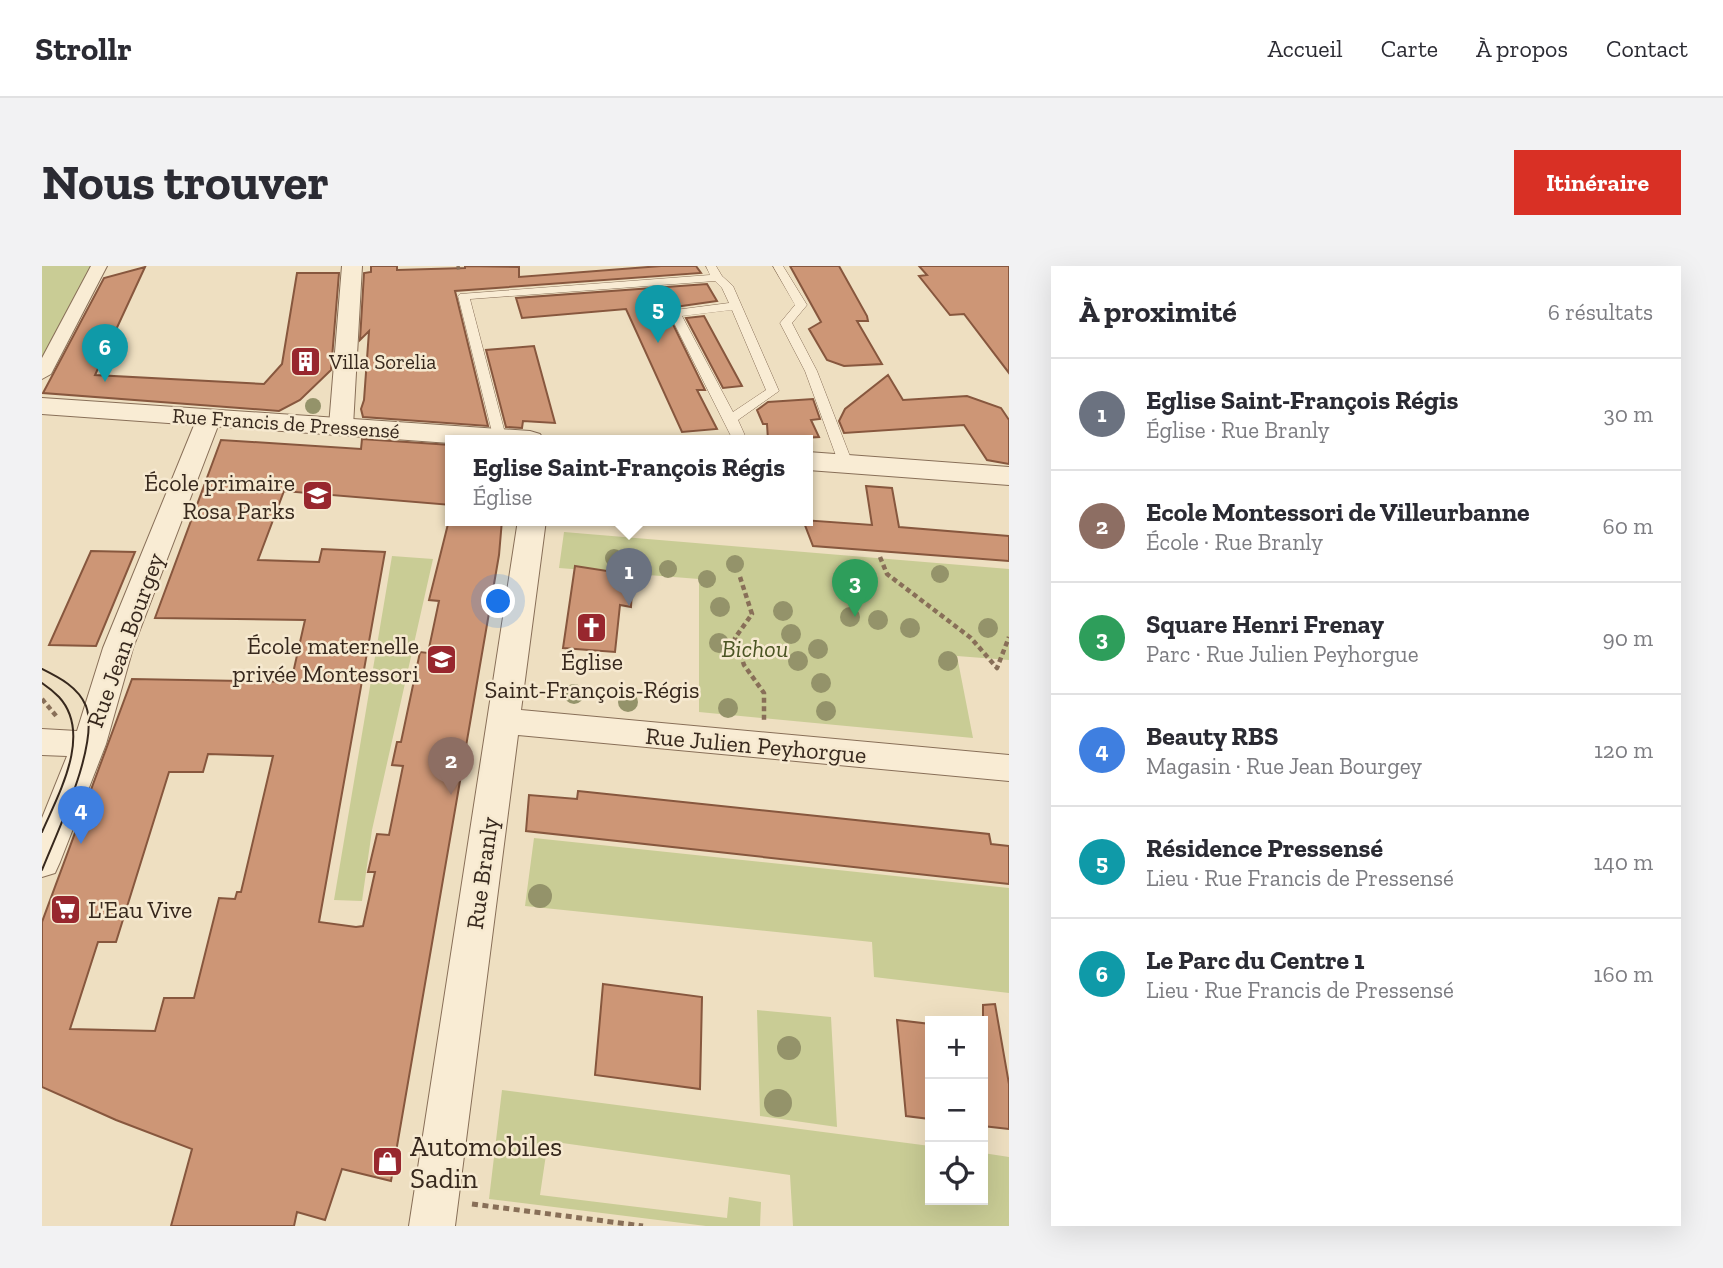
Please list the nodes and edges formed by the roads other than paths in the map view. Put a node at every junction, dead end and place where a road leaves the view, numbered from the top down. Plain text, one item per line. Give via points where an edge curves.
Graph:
1 (99, 266) edge
2 (119, 266) edge
3 (352, 266) edge
4 (778, 266) edge
5 (714, 272) edge
6 (736, 306) junction
7 (42, 374) edge
8 (42, 406) edge
9 (209, 418) junction
10 (731, 419) junction
11 (341, 426) junction
12 (470, 435) edge
13 (499, 435) edge
14 (738, 435) edge
15 (813, 461) edge
16 (846, 464) junction
17 (1009, 476) edge
18 (531, 526) edge
19 (503, 721) junction
20 (42, 743) edge
21 (89, 744) junction
22 (1009, 768) edge
23 (42, 862) edge
24 (434, 1213) edge

1 - 2 street
1 - 7 street
3 - 11 street
4 - 16 lane via 801,304 786,323 811,371
5 - 6 lane
5 - 13 lane via 464,296
6 - 10 lane via 773,391
6 - 10 lane via 675,313
8 - 9 street, Rue Francis de Pressensé
9 - 11 street, Rue Francis de Pressensé
9 - 21 street, Rue Jean Bourgey via 118,648
10 - 14 lane
11 - 12 street, Rue Francis de Pressensé
15 - 16 street
16 - 17 street
18 - 19 street, Rue Branly
19 - 22 street, Rue Julien Peyhorgue
19 - 24 street, Rue Branly
20 - 21 street
21 - 23 street, Rue Jean Bourgey

